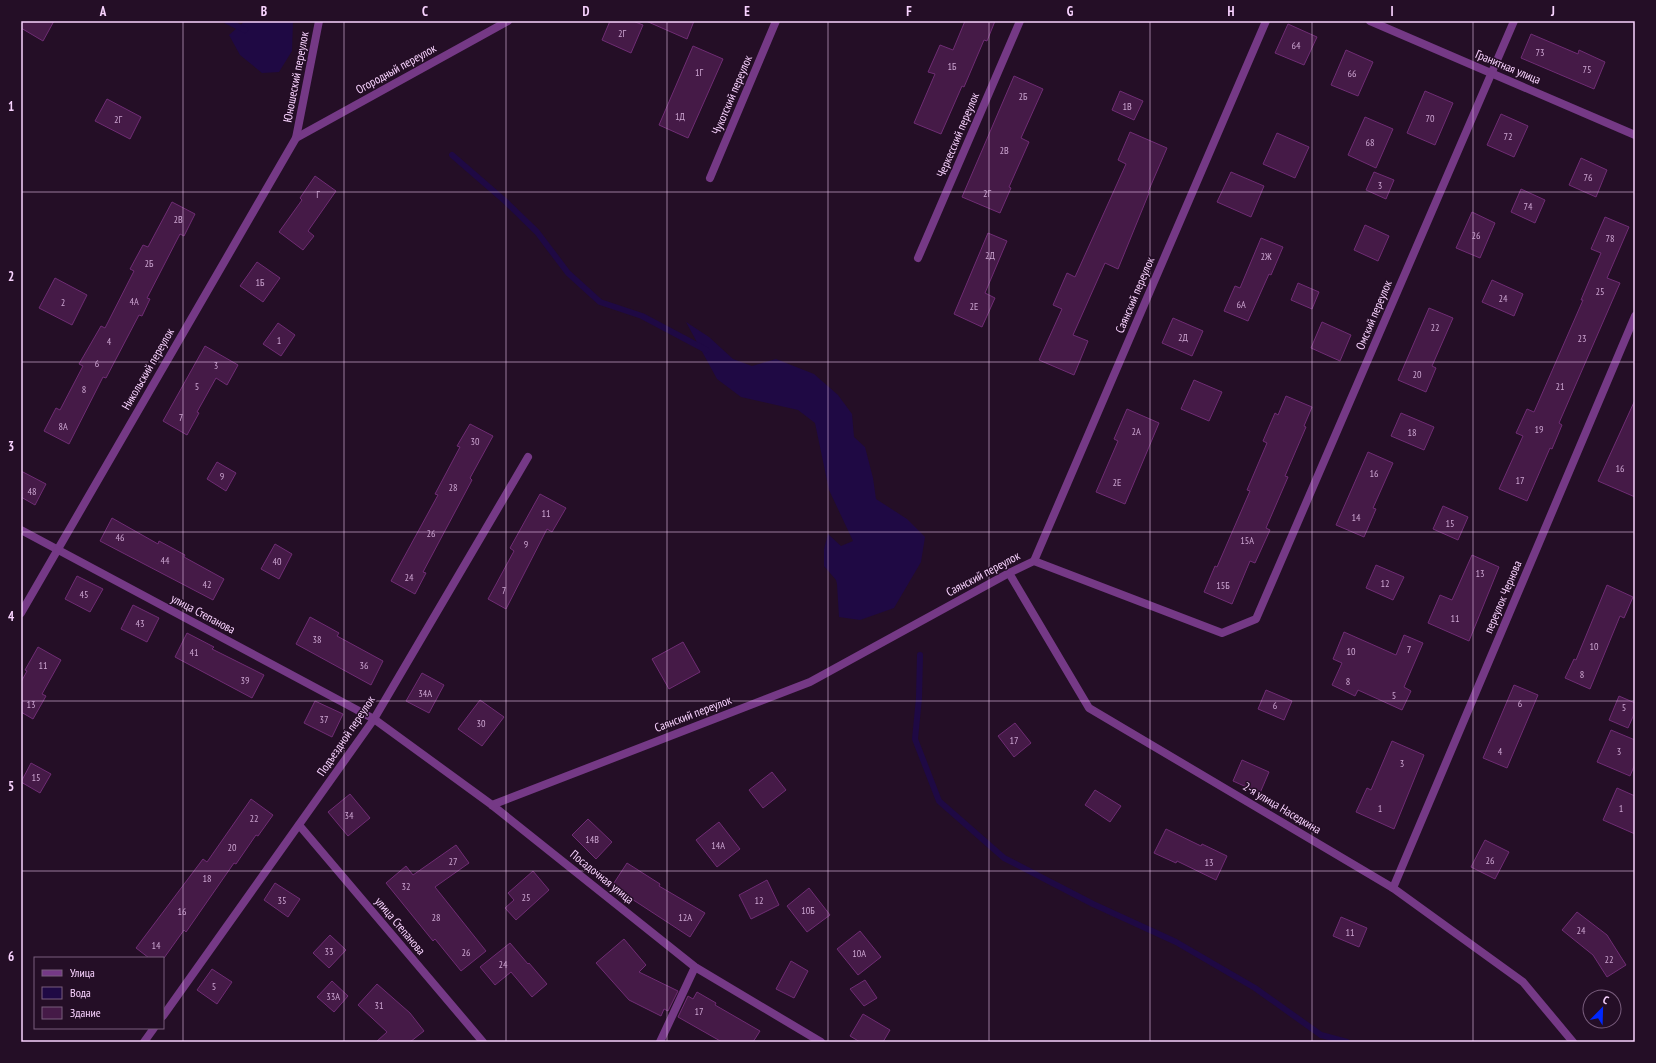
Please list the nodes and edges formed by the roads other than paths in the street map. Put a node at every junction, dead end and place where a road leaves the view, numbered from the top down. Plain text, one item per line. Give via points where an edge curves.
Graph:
1 (319, 21) edge
2 (508, 21) edge
3 (776, 21) edge
4 (1020, 21) edge
5 (1266, 21) edge
6 (1370, 21) edge
7 (1514, 21) edge
8 (1492, 73) junction
9 (1635, 135) edge
10 (296, 138) junction
11 (710, 178) dead end
12 (918, 258) dead end
13 (1635, 316) edge
14 (528, 458) dead end
15 (21, 530) edge
16 (57, 550) junction
17 (1034, 561) junction
18 (1010, 573) junction
19 (21, 613) edge
20 (374, 719) junction
21 (492, 805) junction
22 (299, 825) junction
23 (1393, 888) junction
24 (695, 966) junction
25 (164, 1015) edge
26 (153, 1029) edge
27 (144, 1042) edge
28 (483, 1042) edge
29 (660, 1042) edge
30 (822, 1042) edge
31 (1573, 1042) edge

1 - 10 street, Юношеский переулок
2 - 10 street, Огородный переулок
3 - 11 street, Чукотский переулок
4 - 12 street, Черкесский переулок
5 - 17 street, Саянский переулок
6 - 8 street, Гранитная улица
7 - 8 street, Омский переулок
8 - 9 street, Гранитная улица
8 - 17 street, Омский переулок via 1256,619 1222,633
10 - 16 street, Никольский переулок
13 - 23 street, переулок Чернова
14 - 20 street, Подъездной переулок
15 - 16 street, улица Степанова
16 - 19 street, Никольский переулок
16 - 20 street, улица Степанова
17 - 18 street, Саянский переулок
18 - 21 street, Саянский переулок via 810,682
18 - 23 street, 2-я улица Наседкина via 1089,708
20 - 21 street, Посадочная улица
20 - 22 street, Подъездной переулок
21 - 24 street, Посадочная улица
22 - 25 street, Подъездной переулок
22 - 28 street, улица Степанова
23 - 31 street, 2-я улица Наседкина via 1523,982
24 - 29 street
24 - 30 street, Посадочная улица
26 - 27 street

